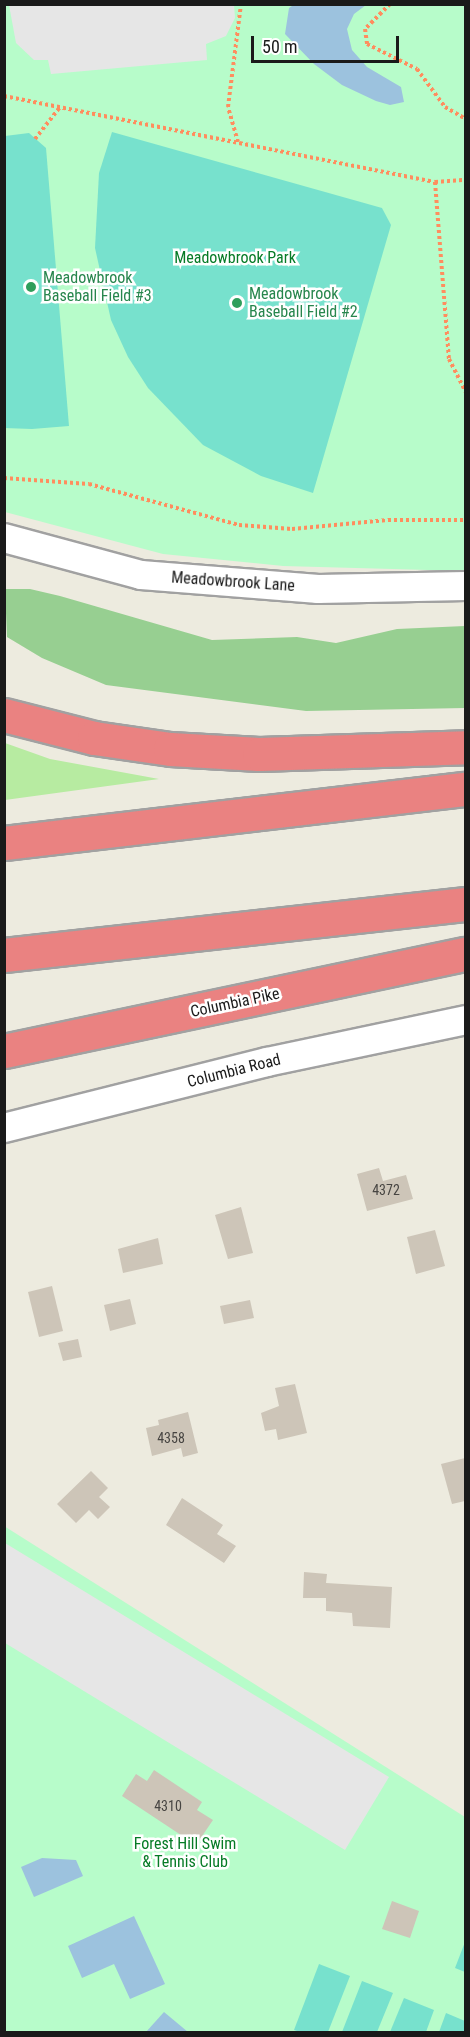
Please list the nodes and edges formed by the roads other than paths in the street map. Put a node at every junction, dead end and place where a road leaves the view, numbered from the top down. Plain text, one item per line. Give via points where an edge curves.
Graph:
1 (4, 538) edge
2 (465, 586) edge
3 (4, 715) edge
4 (465, 747) edge
5 (465, 789) edge
6 (4, 843) edge
7 (465, 904) edge
8 (4, 954) edge
9 (465, 954) edge
10 (465, 1020) edge
11 (4, 1051) edge
12 (4, 1128) edge

1 - 2 street, Meadowbrook Lane via 141,575 318,589
3 - 4 highway via 94,738 170,749 259,754
5 - 6 highway
7 - 8 highway
9 - 11 highway, Columbia Pike
10 - 12 street, Columbia Road via 267,1062

